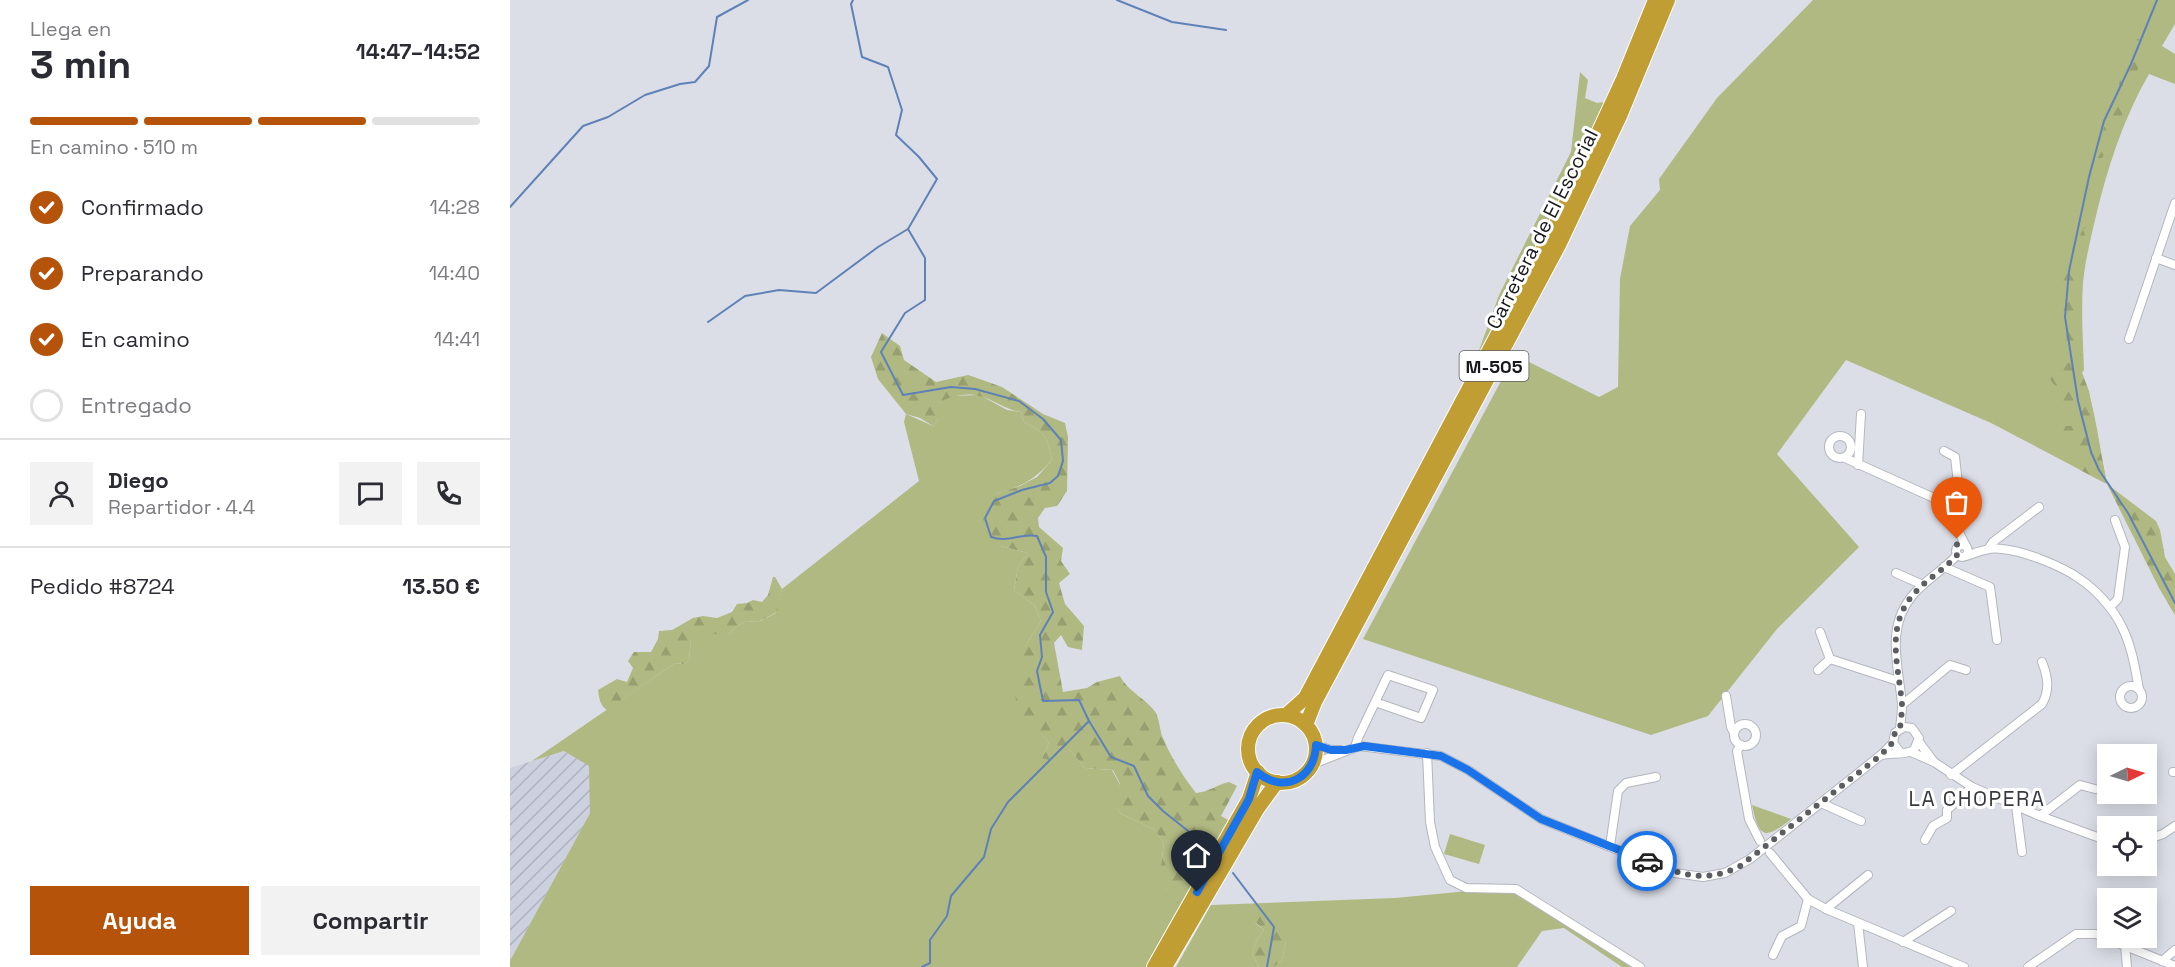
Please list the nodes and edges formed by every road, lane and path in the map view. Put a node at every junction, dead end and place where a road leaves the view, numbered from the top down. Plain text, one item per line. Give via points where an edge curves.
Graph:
1 (1655, 0) edge
2 (1668, 0) edge
3 (2175, 203) edge
4 (2157, 258) junction
5 (2175, 265) edge
6 (2129, 339) dead end
7 (1862, 414) dead end
8 (1944, 451) dead end
9 (1845, 458) dead end
10 (1858, 465) junction
11 (2039, 507) dead end
12 (2115, 520) dead end
13 (1955, 525) junction
14 (1985, 550) junction
15 (1959, 555) junction
16 (1896, 573) dead end
17 (1923, 585) junction
18 (2110, 607) junction
19 (1820, 632) dead end
20 (1997, 640) dead end
21 (1830, 659) junction
22 (2042, 662) dead end
23 (1818, 670) dead end
24 (1966, 670) dead end
25 (1898, 681) junction
26 (2139, 689) dead end
27 (1726, 696) dead end
28 (1375, 702) junction
29 (1902, 705) junction
30 (1286, 715) junction
31 (1306, 725) junction
32 (1900, 728) junction
33 (1912, 728) junction
34 (1734, 733) junction
35 (1893, 742) junction
36 (1919, 742) junction
37 (1316, 745) junction
38 (1741, 745) junction
39 (1351, 749) junction
40 (1900, 752) junction
41 (1911, 752) junction
42 (1427, 753) junction
43 (1881, 755) junction
44 (1934, 762) junction
45 (1313, 764) junction
46 (1257, 772) junction
47 (1951, 775) junction
48 (1656, 777) dead end
49 (1277, 782) junction
50 (1971, 787) junction
51 (2095, 789) dead end
52 (1821, 802) junction
53 (2016, 806) junction
54 (2040, 816) junction
55 (1860, 821) dead end
56 (2175, 825) edge
57 (2157, 836) edge
58 (2097, 837) edge
59 (1925, 840) dead end
60 (1760, 841) junction
61 (1771, 842) junction
62 (1610, 846) junction
63 (1760, 851) junction
64 (2022, 852) dead end
65 (1770, 853) junction
66 (1868, 875) dead end
67 (1808, 899) junction
68 (1826, 909) junction
69 (1951, 910) dead end
70 (1858, 923) junction
71 (2097, 934) edge
72 (1903, 942) junction
73 (2125, 948) edge
74 (2132, 948) edge
75 (2175, 951) edge
76 (1773, 955) dead end
77 (2162, 961) junction
78 (1960, 966) edge
79 (2175, 966) edge
80 (1154, 967) edge
81 (1165, 967) edge
82 (1640, 967) edge
83 (1863, 967) edge
84 (2028, 967) edge
85 (2127, 967) edge

1 - 30 highway, Carretera de El Escorial / M-505 via 1559,218 1305,698
2 - 31 highway, Carretera de El Escorial / M-505 via 1620,116 1559,245
3 - 4 street
4 - 5 street
4 - 6 street
7 - 10 street
8 - 13 street via 1955,457 1960,501
9 - 10 street
10 - 13 street via 1934,498
11 - 14 street
12 - 18 street via 2125,547 2118,599
13 - 15 street
14 - 15 street
14 - 18 street via 2001,548 2050,564 2079,578
15 - 17 street
15 - 20 street via 1990,587
16 - 17 street
17 - 25 street via 1911,597 1896,629
18 - 26 street via 2133,656
19 - 21 street
21 - 23 street
21 - 25 street
22 - 47 street via 2048,694 2042,704
24 - 29 street via 1950,665
25 - 29 street
27 - 34 street
28 - 28 street via 1388,675 1433,690 1421,718
28 - 39 street
29 - 32 street
29 - 33 street
30 - 31 highway
30 - 46 highway, M-505 via 1264,720 1255,728 1248,751
31 - 37 highway
32 - 33 street
32 - 35 street
33 - 36 street
34 - 38 street
34 - 38 street via 1742,724 1754,728 1755,740
35 - 40 street
35 - 43 street
36 - 41 street
36 - 44 street
37 - 39 street via 1331,750
37 - 45 highway
38 - 60 street via 1737,751 1749,819
39 - 42 street
39 - 45 street
40 - 41 street
40 - 43 street
41 - 44 street
42 - 62 street via 1468,770 1541,819
42 - 82 street via 1430,822 1435,848 1450,880 1466,888 1516,889
43 - 52 street
44 - 47 street
45 - 49 highway via 1298,779
46 - 49 highway
46 - 80 highway via 1249,799
47 - 50 street
48 - 62 street via 1626,783 1618,791
49 - 81 highway
50 - 53 street
50 - 59 street via 1947,810 1947,818 1933,826
51 - 54 street via 2080,785
52 - 55 street
52 - 61 street
53 - 54 street
53 - 64 street
54 - 58 street
56 - 57 street
60 - 61 street
60 - 63 street
61 - 63 street
61 - 65 street
62 - 63 street via 1675,873 1703,877 1739,867
63 - 65 street
65 - 67 street
66 - 68 street
67 - 68 street
67 - 76 street via 1801,926 1782,936
68 - 70 street
69 - 72 street
70 - 72 street
70 - 83 street
71 - 84 street via 2076,933
72 - 78 street
73 - 85 street
74 - 77 street
75 - 77 street
77 - 79 street

